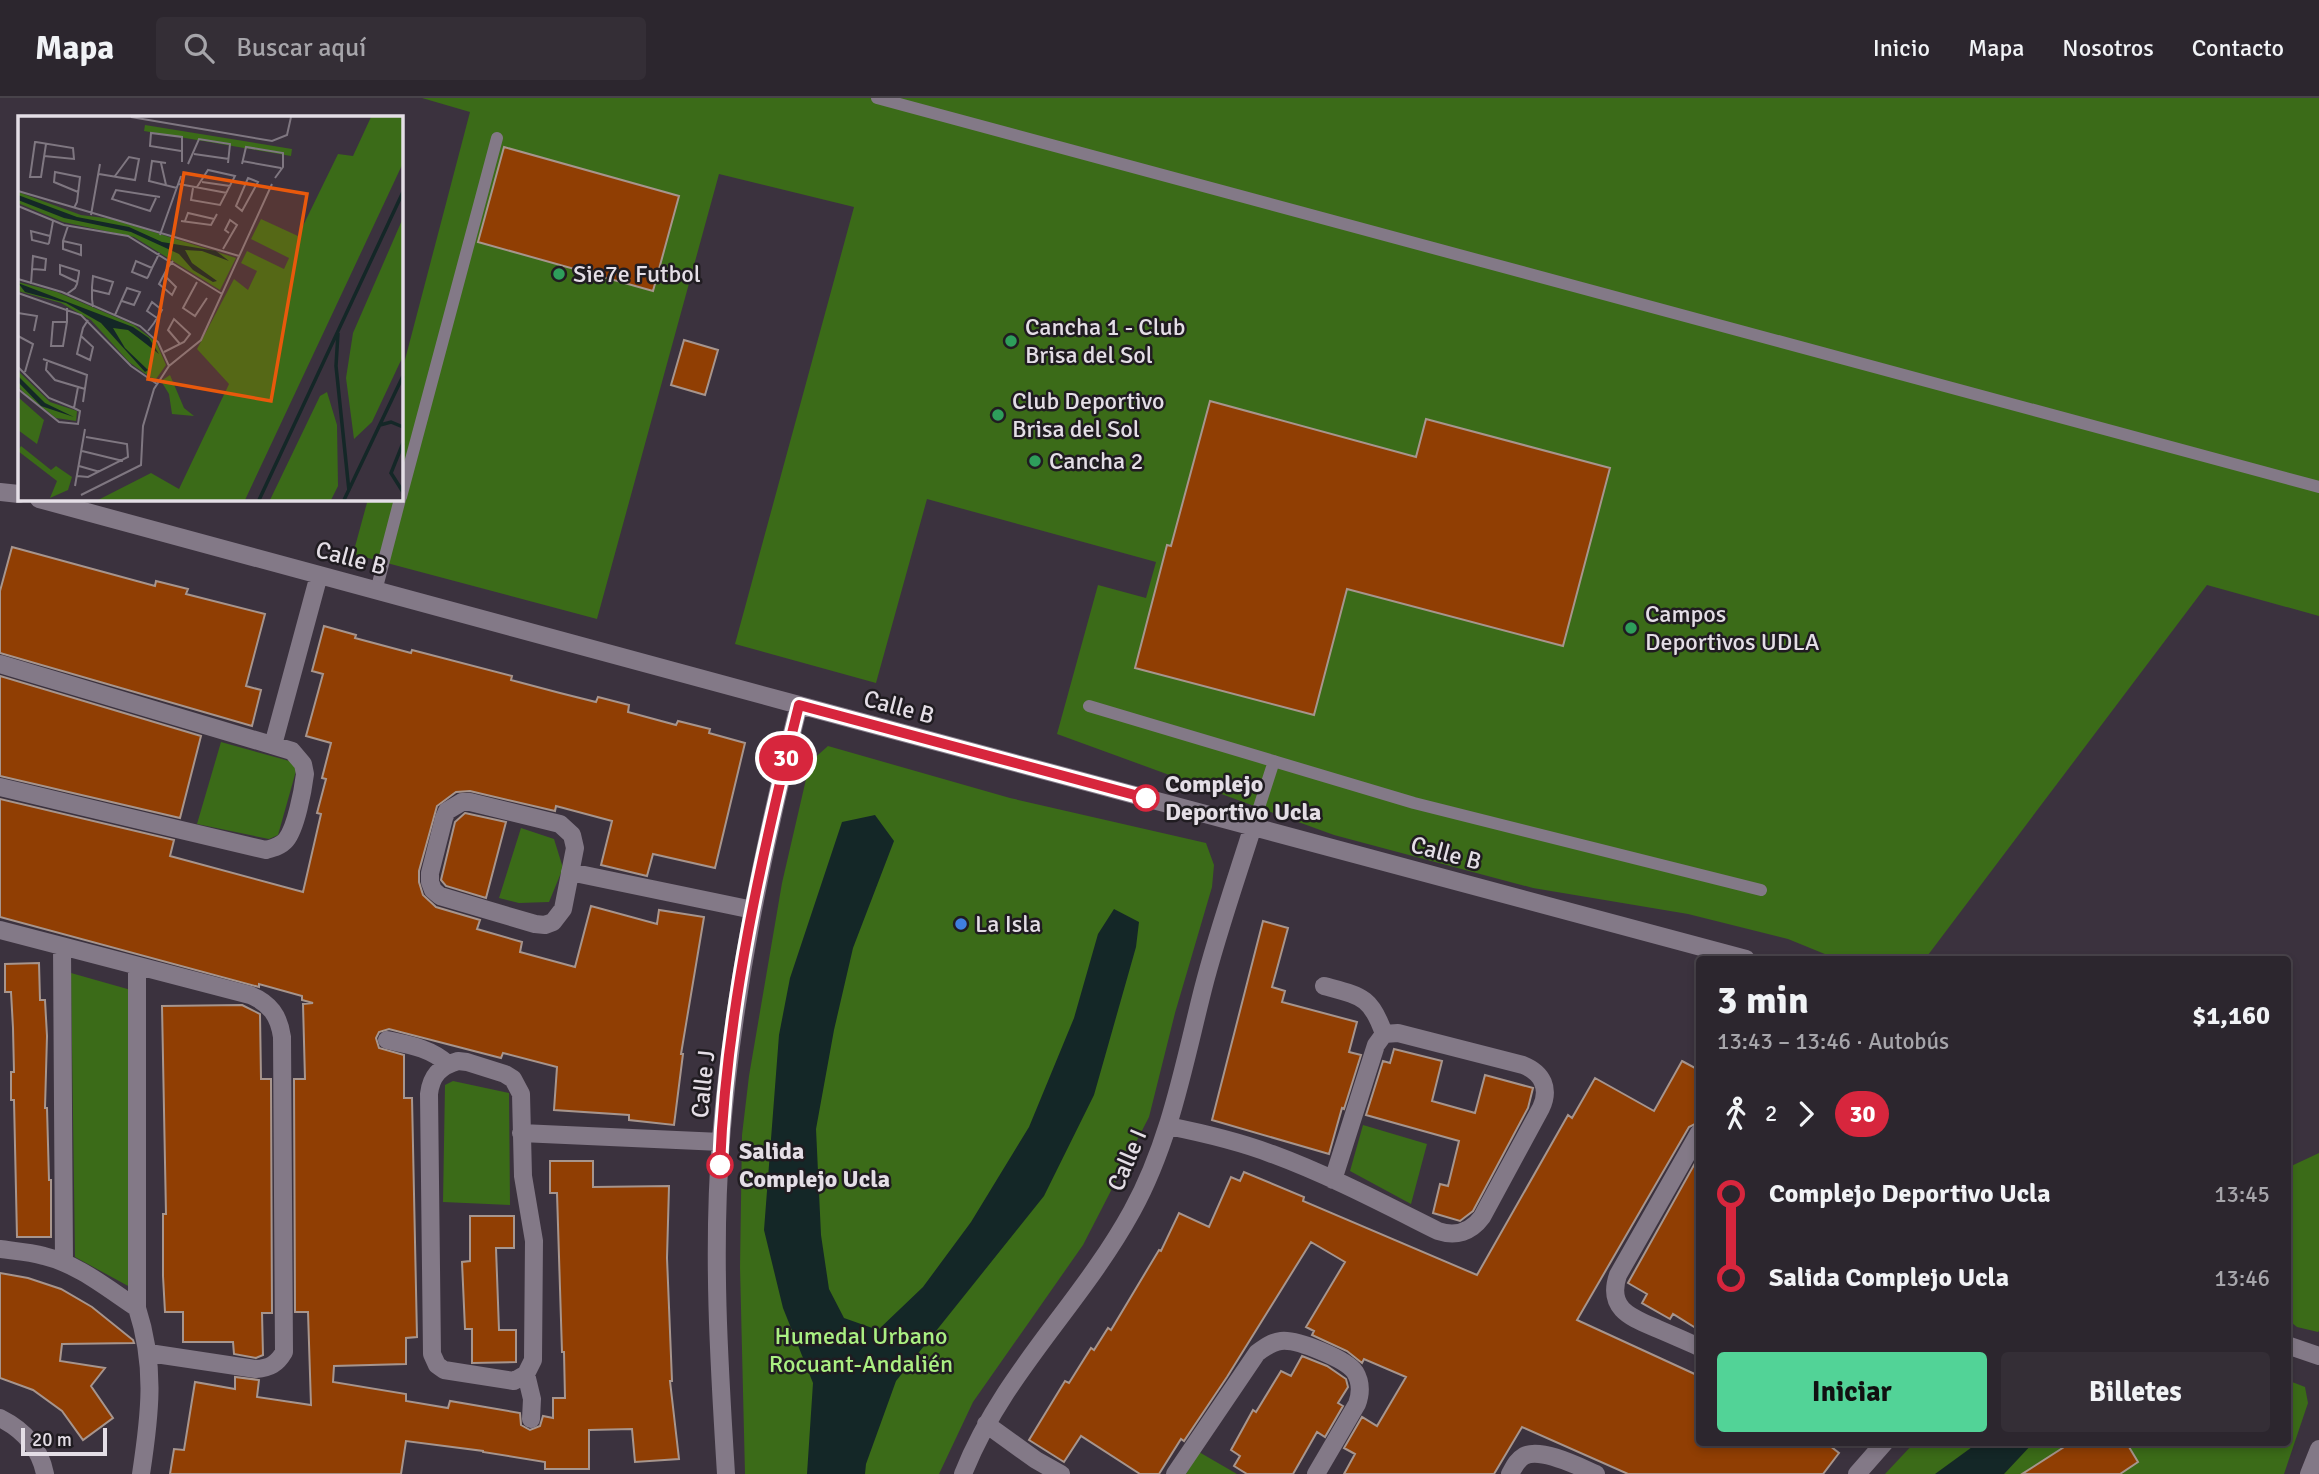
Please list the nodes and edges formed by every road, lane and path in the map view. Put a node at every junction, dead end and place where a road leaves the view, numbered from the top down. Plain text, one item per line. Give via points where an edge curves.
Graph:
1 (877, 98) edge
2 (497, 138) dead end
3 (2319, 487) edge
4 (0, 492) edge
5 (18, 494) edge
6 (402, 494) edge
7 (43, 500) edge
8 (400, 500) edge
9 (319, 575) junction
10 (376, 590) junction
11 (0, 664) edge
12 (799, 705) junction
13 (1089, 706) dead end
14 (273, 745) junction
15 (1274, 761) junction
16 (0, 787) edge
17 (1253, 826) junction
18 (570, 872) junction
19 (1761, 890) dead end
20 (752, 910) junction
21 (0, 930) edge
22 (62, 947) junction
23 (1735, 956) edge
24 (137, 966) junction
25 (1324, 986) dead end
26 (1384, 1034) junction
27 (387, 1040) dead end
28 (448, 1063) junction
29 (1168, 1126) junction
30 (521, 1133) junction
31 (1696, 1138) edge
32 (721, 1142) junction
33 (1333, 1180) junction
34 (0, 1249) edge
35 (64, 1262) junction
36 (137, 1308) junction
37 (1696, 1346) edge
38 (2291, 1346) edge
39 (149, 1353) junction
40 (2319, 1356) edge
41 (526, 1374) junction
42 (0, 1418) edge
43 (531, 1419) dead end
44 (986, 1424) junction
45 (1882, 1446) edge
46 (2319, 1449) edge
47 (46, 1474) edge
48 (141, 1474) edge
49 (726, 1474) edge
50 (963, 1474) edge
51 (1061, 1474) edge
52 (1175, 1474) edge
53 (1315, 1474) edge
54 (1510, 1474) edge
55 (1596, 1474) edge
56 (1857, 1474) edge
57 (2309, 1474) edge

1 - 3 lane
2 - 6 lane
4 - 5 street
7 - 9 street, Calle B
8 - 10 lane
9 - 10 street, Calle B
9 - 14 street
10 - 12 street, Calle B
11 - 14 street
12 - 17 street, Calle B
12 - 20 street, Calle J
13 - 15 lane
14 - 16 street via 299,757 305,774 291,832 277,847 266,850
15 - 17 lane
15 - 19 lane via 1414,803
17 - 23 street, Calle B
17 - 29 street, Calle I via 1210,964
18 - 18 street via 574,842 567,828 462,802 444,818 430,882 447,900 545,925 563,909
18 - 20 street
20 - 32 street, Calle J
21 - 22 street
22 - 24 street
22 - 35 street
24 - 36 street
24 - 39 street via 259,999 274,1012 282,1037 284,1352 266,1369
25 - 26 street via 1363,999 1377,1014
26 - 33 street via 1376,1045
26 - 33 street via 1398,1033 1532,1068 1544,1081 1545,1100 1482,1217 1462,1233 1438,1231
27 - 28 street via 423,1048
28 - 30 street via 467,1062 513,1079 521,1094
28 - 41 street via 438,1071 429,1094 432,1354 438,1365 451,1372 507,1381
29 - 33 street via 1262,1150
29 - 44 street, Calle I via 1147,1181 1111,1246 1032,1352
30 - 32 street
30 - 41 street via 534,1241 533,1360
31 - 37 street via 1618,1275 1615,1292 1620,1307 1632,1318
32 - 49 street, Calle J via 718,1293
34 - 35 street
35 - 36 street
36 - 39 street
38 - 40 street
39 - 48 street via 150,1405
41 - 43 street
42 - 47 street via 32,1442
44 - 50 street, Calle I
44 - 51 street
45 - 56 street
46 - 57 street
52 - 53 street via 1257,1353 1272,1343 1291,1341 1345,1363 1356,1374 1360,1389 1357,1404
54 - 55 street via 1522,1457 1534,1453

